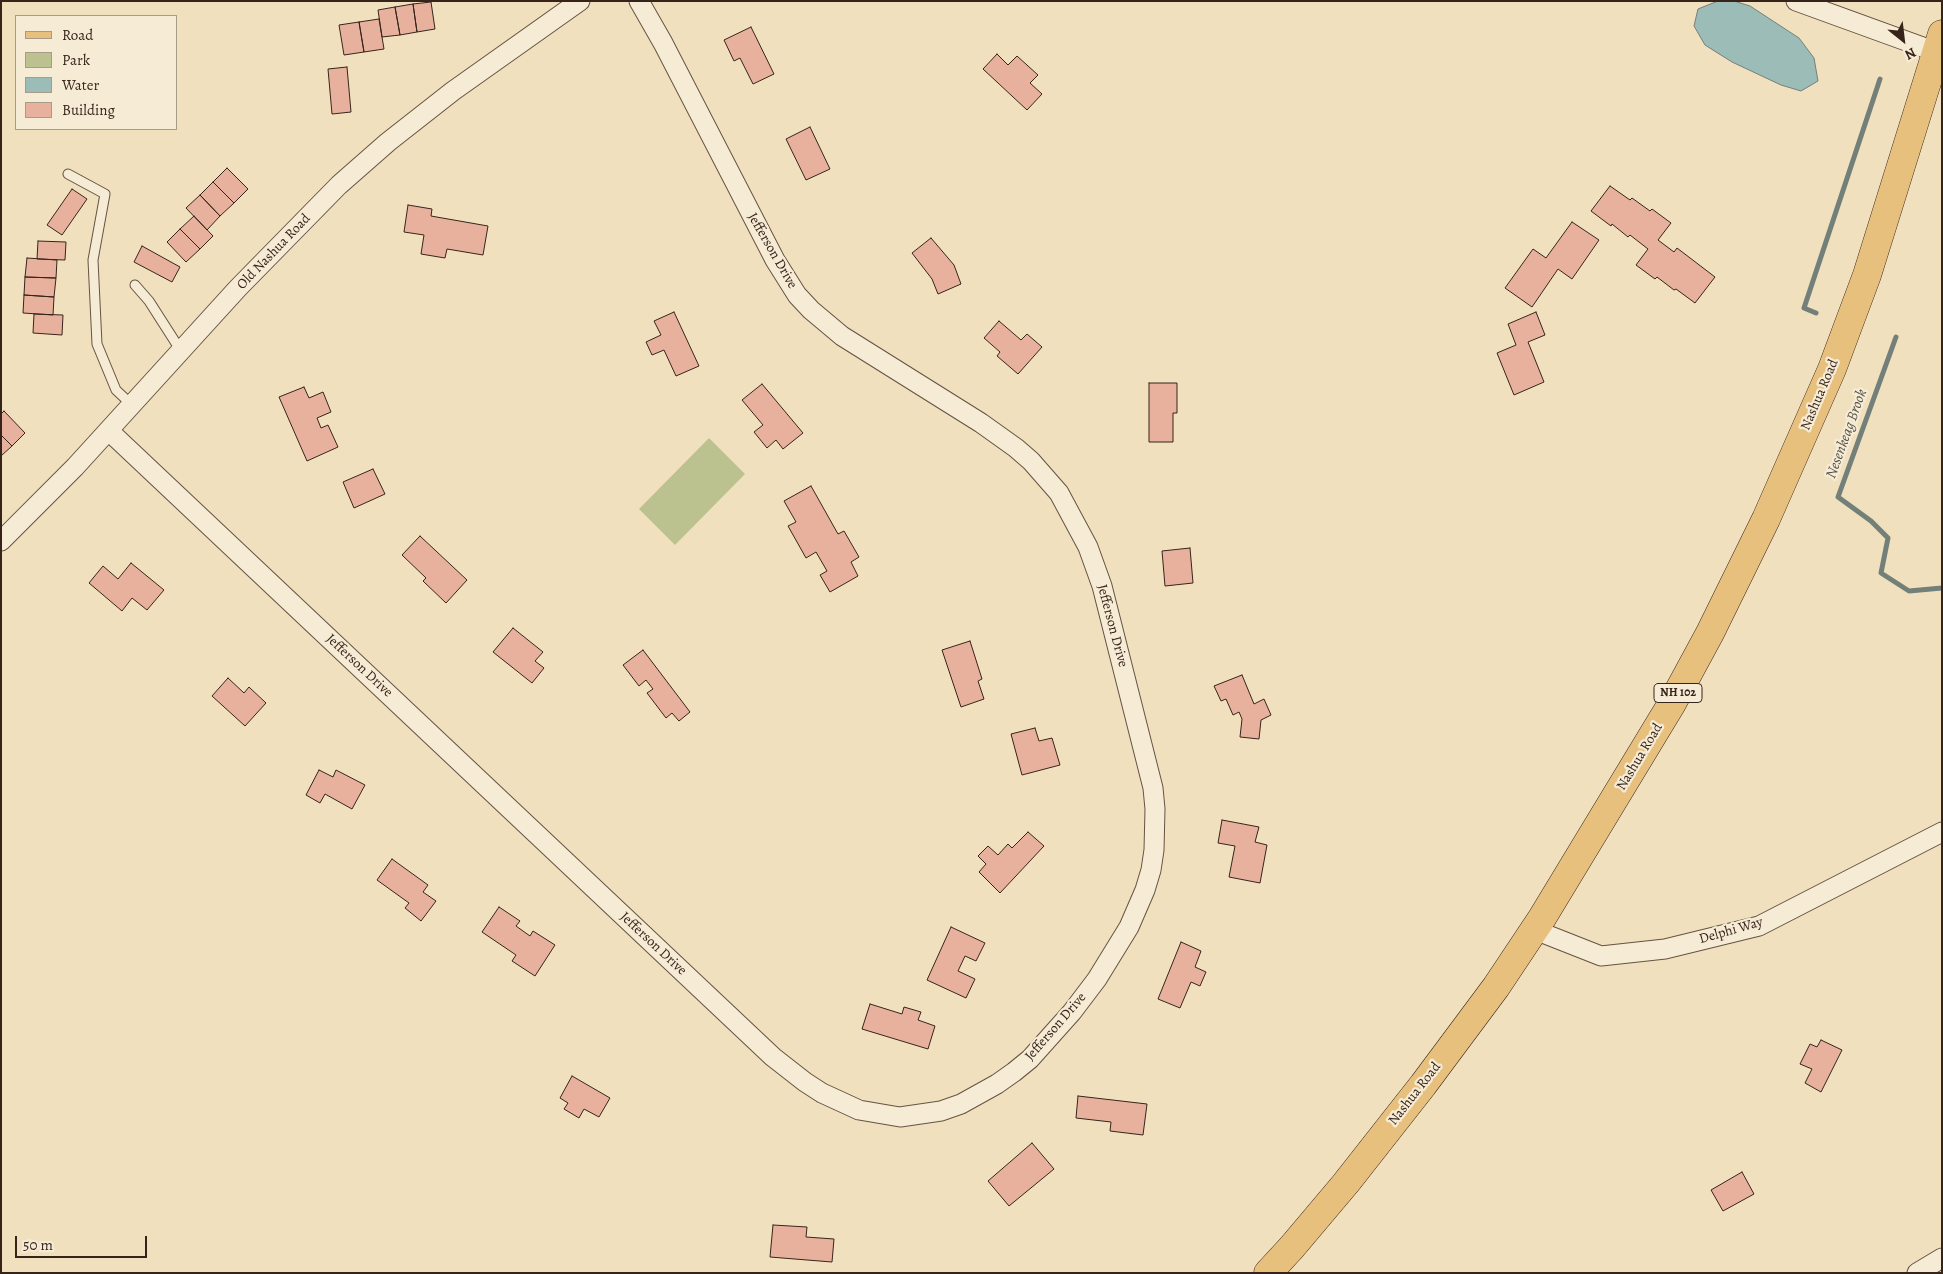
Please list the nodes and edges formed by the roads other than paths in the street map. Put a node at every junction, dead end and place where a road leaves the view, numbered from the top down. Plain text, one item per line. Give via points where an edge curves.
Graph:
1 (639, 1) edge
2 (1796, 1) edge
3 (579, 2) edge
4 (1940, 47) edge
5 (68, 174) dead end
6 (136, 285) dead end
7 (181, 351) junction
8 (133, 405) junction
9 (109, 430) junction
10 (1, 541) edge
11 (1942, 832) edge
12 (1535, 930) junction
13 (1942, 1258) edge
14 (1268, 1273) edge
15 (1917, 1273) edge

1 - 9 street, Jefferson Drive via 775,260 797,295 842,336 981,423 1031,461 1059,493 1079,529 1102,586 1153,788 1155,809 1151,870 1129,927 1097,979 1072,1012 1014,1072 961,1104 928,1114 900,1117 859,1110 805,1082 766,1050
2 - 4 street
3 - 7 street, Old Nashua Road via 453,91 381,148 339,185
4 - 12 main road, Nashua Road / NH 102 via 1867,275 1832,369 1783,482 1710,633 1671,705
5 - 8 lane via 105,194 93,260 97,344 116,390
6 - 7 lane
7 - 8 street, Old Nashua Road
8 - 9 street, Old Nashua Road
9 - 10 street, Old Nashua Road
11 - 12 street, Delphi Way via 1759,926 1665,949 1601,956
12 - 14 main road, Nashua Road / NH 102 via 1423,1085 1340,1190
13 - 15 street

